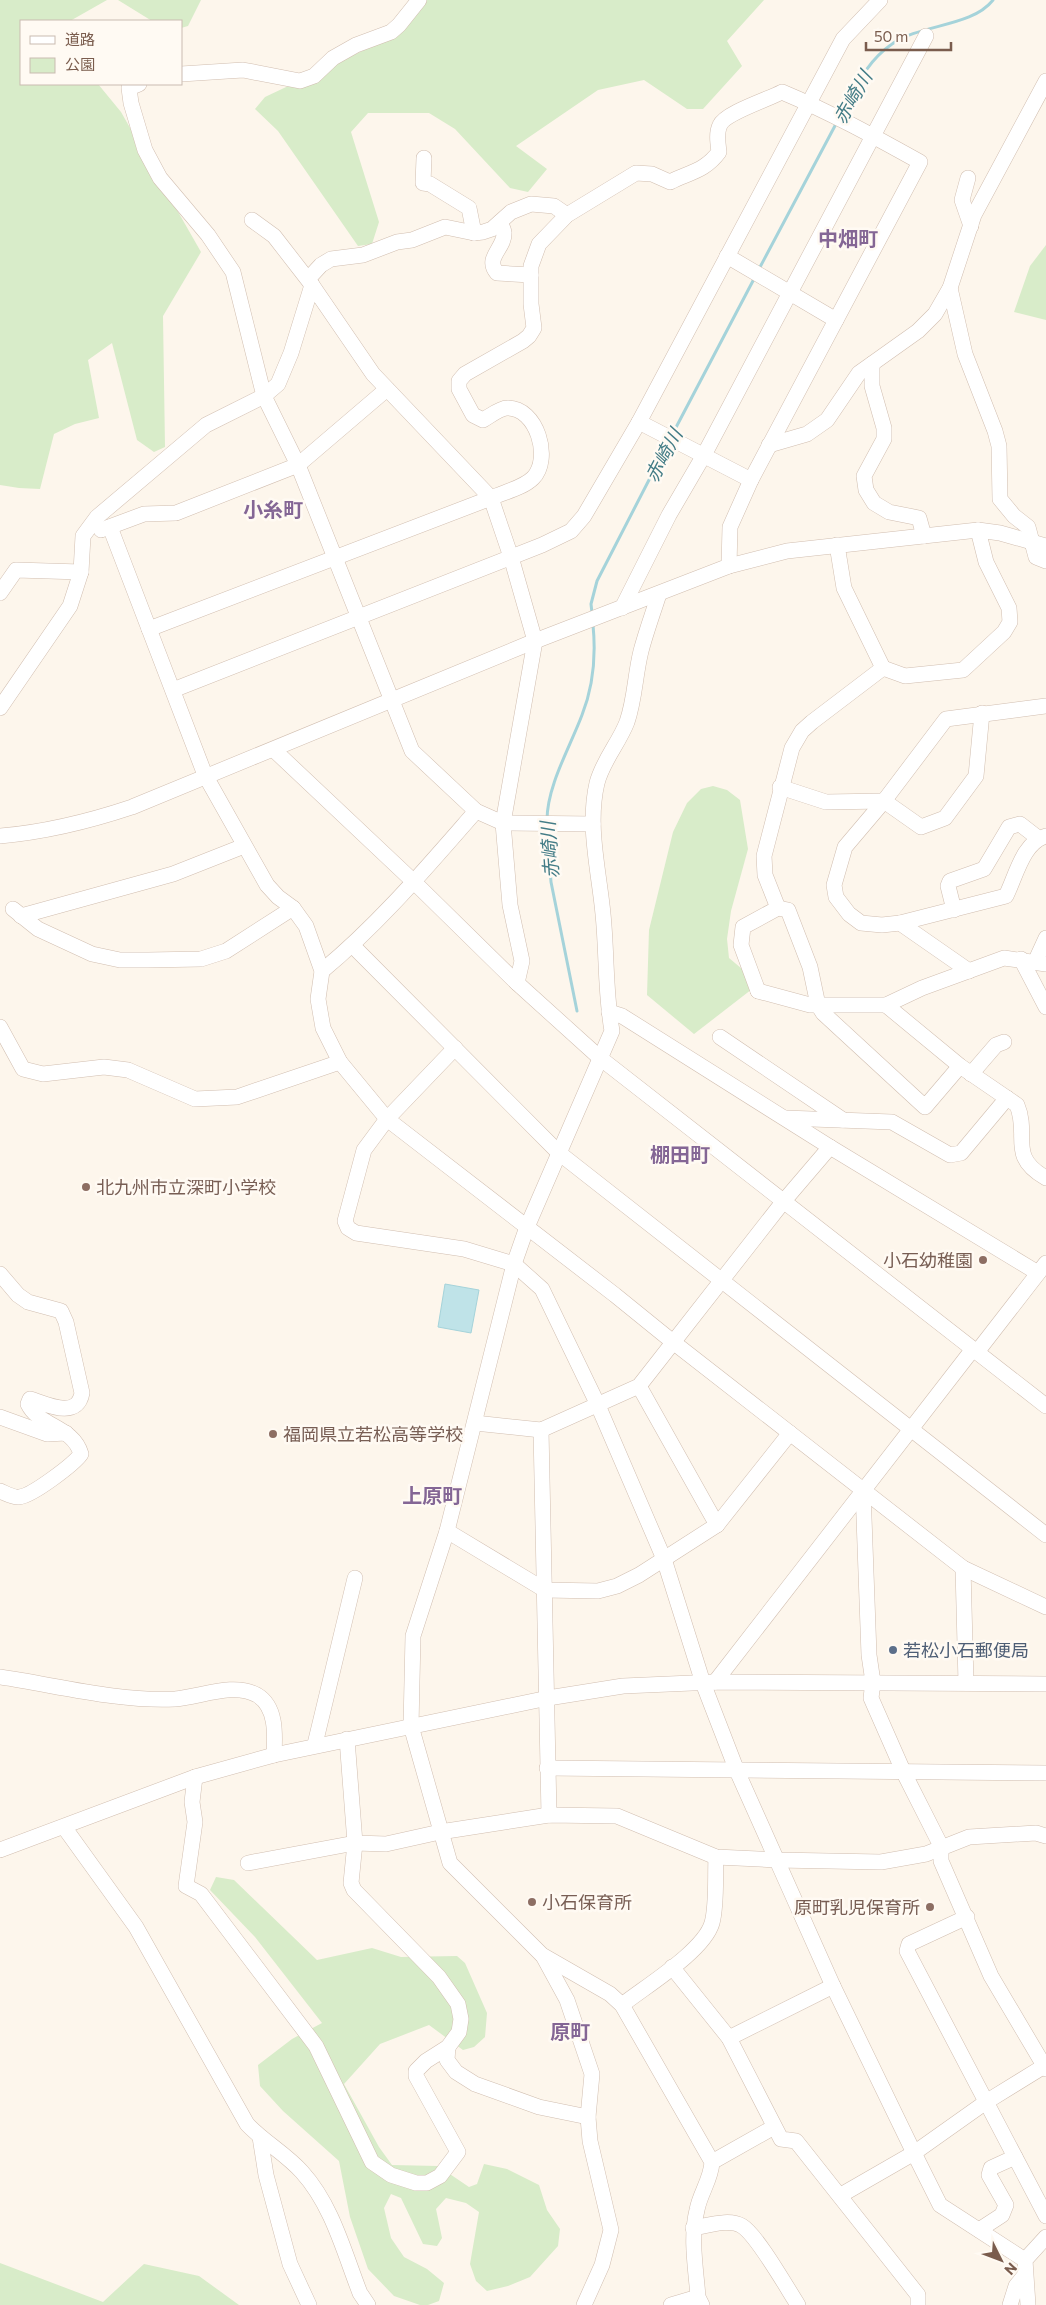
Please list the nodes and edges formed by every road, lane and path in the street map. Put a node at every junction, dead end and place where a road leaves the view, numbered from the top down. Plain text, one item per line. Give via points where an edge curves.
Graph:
1 (419, 0) edge
2 (880, 0) edge
3 (926, 36) dead end
4 (182, 74) edge
5 (1046, 81) edge
6 (136, 85) edge
7 (809, 103) junction
8 (873, 135) junction
9 (424, 158) dead end
10 (968, 178) dead end
11 (568, 215) junction
12 (252, 220) dead end
13 (500, 222) junction
14 (971, 226) junction
15 (474, 233) junction
16 (727, 256) junction
17 (531, 275) junction
18 (310, 282) junction
19 (950, 288) junction
20 (790, 293) junction
21 (836, 320) junction
22 (872, 364) junction
23 (387, 389) junction
24 (264, 396) junction
25 (639, 422) junction
26 (770, 445) junction
27 (704, 455) junction
28 (298, 465) junction
29 (751, 480) junction
30 (491, 498) junction
31 (110, 527) junction
32 (978, 530) junction
33 (83, 536) junction
34 (924, 536) junction
35 (1030, 540) junction
36 (837, 544) junction
37 (1046, 546) edge
38 (511, 557) junction
39 (336, 558) junction
40 (1046, 561) edge
41 (729, 566) junction
42 (81, 572) junction
43 (0, 593) edge
44 (659, 594) junction
45 (622, 608) junction
46 (360, 617) junction
47 (149, 629) junction
48 (535, 641) junction
49 (883, 668) junction
50 (174, 690) junction
51 (393, 699) junction
52 (1046, 706) edge
53 (0, 708) edge
54 (982, 713) junction
55 (274, 750) junction
56 (205, 776) junction
57 (780, 787) junction
58 (884, 801) junction
59 (476, 811) junction
60 (503, 823) junction
61 (593, 824) junction
62 (0, 836) edge
63 (1042, 837) edge
64 (244, 846) junction
65 (414, 882) junction
66 (293, 908) junction
67 (778, 908) junction
68 (954, 910) junction
69 (900, 923) junction
70 (1046, 938) edge
71 (352, 946) junction
72 (1034, 962) edge
73 (322, 971) junction
74 (969, 971) junction
75 (517, 983) junction
76 (818, 1005) junction
77 (886, 1005) junction
78 (1046, 1007) edge
79 (608, 1012) junction
80 (0, 1027) edge
81 (720, 1037) dead end
82 (1004, 1042) dead end
83 (454, 1048) junction
84 (600, 1058) junction
85 (340, 1062) junction
86 (966, 1070) junction
87 (1007, 1098) junction
88 (784, 1118) junction
89 (387, 1119) junction
90 (844, 1121) junction
91 (830, 1147) junction
92 (559, 1153) junction
93 (1046, 1178) edge
94 (783, 1202) junction
95 (527, 1228) junction
96 (514, 1264) junction
97 (1042, 1268) edge
98 (0, 1274) edge
99 (722, 1280) junction
100 (673, 1342) junction
101 (975, 1350) junction
102 (640, 1386) junction
103 (597, 1403) junction
104 (1046, 1406) edge
105 (0, 1417) edge
106 (475, 1423) junction
107 (911, 1428) junction
108 (541, 1430) junction
109 (66, 1433) junction
110 (790, 1433) junction
111 (863, 1490) junction
112 (0, 1491) edge
113 (717, 1525) junction
114 (447, 1531) junction
115 (1046, 1535) edge
116 (664, 1559) junction
117 (963, 1568) junction
118 (355, 1578) dead end
119 (545, 1590) junction
120 (1046, 1608) edge
121 (0, 1677) edge
122 (709, 1682) junction
123 (873, 1682) junction
124 (966, 1683) junction
125 (1046, 1684) edge
126 (548, 1698) junction
127 (411, 1726) junction
128 (347, 1739) junction
129 (315, 1744) junction
130 (274, 1754) junction
131 (547, 1768) junction
132 (736, 1771) junction
133 (904, 1773) junction
134 (1046, 1773) edge
135 (196, 1777) junction
136 (549, 1815) junction
137 (64, 1827) junction
138 (440, 1832) junction
139 (1046, 1836) edge
140 (355, 1844) junction
141 (941, 1846) junction
142 (0, 1850) edge
143 (716, 1858) junction
144 (778, 1860) junction
145 (248, 1863) dead end
146 (967, 1917) junction
147 (542, 1955) junction
148 (672, 1967) junction
149 (833, 1986) junction
150 (622, 2005) junction
151 (729, 2038) junction
152 (448, 2047) junction
153 (1045, 2066) edge
154 (986, 2102) junction
155 (588, 2117) junction
156 (774, 2127) junction
157 (260, 2137) junction
158 (914, 2153) junction
159 (1015, 2157) junction
160 (712, 2162) junction
161 (841, 2195) junction
162 (1046, 2216) edge
163 (693, 2228) junction
164 (979, 2230) junction
165 (1046, 2238) edge
166 (1025, 2268) junction
167 (700, 2301) edge
168 (309, 2305) edge
169 (368, 2305) edge
170 (584, 2305) edge
171 (671, 2305) edge
172 (798, 2305) edge
173 (918, 2305) edge
174 (1010, 2305) edge
175 (1028, 2305) edge

1 - 4 street via 390,32 356,45 333,58 314,76 300,81 243,70
2 - 7 street via 843,39
3 - 8 street
5 - 14 street
6 - 24 street via 129,88 131,103 145,150 160,178 208,235 233,272
7 - 8 street
7 - 11 street via 782,92 737,112 721,122 719,152 703,169 670,182 652,174 636,173
7 - 16 street
8 - 20 street
8 - 21 street via 920,162
9 - 15 street via 423,183 469,208
10 - 14 street via 962,200
11 - 13 street via 554,206 531,204 511,212
11 - 17 street via 539,244
12 - 18 street via 274,236
13 - 15 street via 492,229
13 - 17 street via 505,232 493,256 494,270 497,273
14 - 19 street
15 - 18 street via 446,227 363,255 331,259 321,265
16 - 20 street
16 - 25 street
17 - 30 street via 534,328 529,336 465,374 459,381 459,389 473,415 483,420 506,408 516,410 534,425 539,437 542,452 534,476
18 - 23 street via 373,374
18 - 24 street via 291,353 278,384
19 - 22 street via 935,314 918,331
19 - 35 street via 965,354 999,446 1000,499 1028,527
20 - 21 street
20 - 27 street
21 - 26 street
22 - 26 street via 859,373 827,420 807,434
22 - 34 street via 872,386 884,439 864,476 866,490 874,503 890,512 919,518
23 - 28 street
23 - 30 street
24 - 28 street
24 - 33 street via 206,425 97,517
25 - 27 street
25 - 38 street via 584,516 571,531
26 - 29 street
27 - 29 street
27 - 45 street
28 - 31 street via 176,513 144,514
28 - 39 street
29 - 41 street via 730,527
30 - 38 street
30 - 39 street
31 - 33 street
31 - 47 street
32 - 34 street
32 - 35 street
32 - 49 street via 986,562 1009,608 1010,622 1004,632 963,670 905,676
33 - 42 street
34 - 36 street
35 - 37 street
35 - 40 street via 1036,557
36 - 41 street via 787,551
36 - 49 street via 844,588
38 - 46 street
38 - 48 street
39 - 46 street
39 - 47 street
41 - 44 street
42 - 43 street via 16,570
42 - 53 street via 70,606
44 - 45 street
44 - 61 street via 641,652 633,703 597,783
45 - 48 street
46 - 50 street
46 - 51 street
47 - 50 street
48 - 51 street
48 - 60 street
49 - 57 street via 802,731 792,748
50 - 56 street
51 - 55 street
51 - 59 street via 412,750
52 - 54 street
54 - 58 street via 946,719
54 - 58 street via 976,776 945,818 921,828
55 - 56 street
55 - 65 street
56 - 62 street via 132,807 83,823
56 - 64 street
57 - 58 street via 826,802
57 - 67 street via 764,856 765,875
58 - 69 street via 845,847 834,885 836,897 848,914 861,923
59 - 60 street
59 - 65 street
60 - 61 street
60 - 75 street via 510,905 522,961
61 - 79 street via 604,914
63 - 68 street via 1030,845 1006,896
63 - 68 street via 1020,824 1009,827 984,869 950,881 948,886
64 - 66 street via 267,885
64 - 66 street via 173,874 17,913 38,929 92,954 120,960 201,959 226,951
65 - 71 street
65 - 75 street
66 - 73 street via 306,926
67 - 76 street via 788,910 810,967
67 - 76 street via 743,927 741,945 757,993
68 - 69 street
69 - 74 street
70 - 72 street
71 - 73 street
71 - 83 street
72 - 74 street via 1004,958
72 - 78 street
73 - 85 street via 318,999 323,1028
74 - 77 street
75 - 84 street
76 - 77 street
76 - 86 street via 925,1107
77 - 86 street
79 - 84 street via 612,1031
79 - 88 street via 622,1016
80 - 85 street via 23,1069 42,1074 104,1067 128,1070 195,1099 237,1097
81 - 90 street
82 - 86 street
83 - 89 street
83 - 92 street
84 - 92 street
84 - 94 street
85 - 89 street
86 - 87 street
87 - 90 street via 955,1156 892,1122
87 - 93 street via 1017,1105 1021,1116 1023,1156 1033,1171
88 - 90 street
88 - 91 street
89 - 95 street
89 - 96 street via 364,1150 345,1221 348,1228 356,1233 464,1249
91 - 94 street
91 - 97 street
92 - 95 street
92 - 99 street
94 - 99 street
94 - 101 street
95 - 96 street
95 - 100 street
96 - 103 street via 542,1289
96 - 106 street
97 - 101 street
98 - 109 street via 18,1295 28,1302 61,1311 66,1322 81,1400 64,1410 30,1399 28,1404 32,1412
99 - 100 street
99 - 107 street
100 - 102 street
100 - 110 street
101 - 104 street
101 - 107 street
102 - 103 street
102 - 113 street
103 - 108 street
103 - 116 street
105 - 109 street via 47,1434
106 - 108 street
106 - 114 street
107 - 111 street
107 - 115 street
108 - 119 street
109 - 112 street via 79,1446 81,1454 76,1462 29,1493 18,1497
110 - 111 street
110 - 113 street
111 - 117 street
111 - 122 street
111 - 123 street via 869,1655
113 - 116 street
114 - 119 street
114 - 127 street via 413,1636
116 - 119 street via 640,1575 598,1591
116 - 122 street
117 - 120 street
117 - 124 street
118 - 129 street
119 - 126 street
121 - 130 street via 139,1698 175,1699 241,1689 258,1696 270,1707 275,1735
122 - 123 street
122 - 126 street via 623,1686
122 - 132 street
123 - 124 street
123 - 133 street via 871,1698
124 - 125 street
126 - 127 street
126 - 131 street
127 - 128 street
127 - 138 street
128 - 129 street
128 - 140 street
129 - 130 street
130 - 135 street
131 - 132 street
131 - 136 street
132 - 133 street
132 - 144 street
133 - 134 street
133 - 141 street
135 - 137 street
135 - 152 street via 192,1802 195,1822 186,1886 201,1894 316,2046 372,2162 392,2175 416,2183 427,2183 440,2176 458,2152 416,2076 416,2071 426,2061
136 - 138 street
136 - 143 street via 617,1816
137 - 142 street
137 - 157 street via 136,1927 247,2124
138 - 140 street via 386,1844
138 - 147 street via 450,1863
139 - 141 street via 1036,1832 969,1837
140 - 145 street
140 - 152 street via 354,1890 439,1977 458,2004 459,2032
141 - 144 street via 926,1854 881,1862
141 - 146 street via 941,1861
143 - 144 street
143 - 148 street via 713,1921 707,1936
144 - 149 street
146 - 153 street via 991,1976
146 - 154 street via 908,1944 907,1951
147 - 150 street via 610,1994
147 - 155 street via 567,2000 592,2074
148 - 150 street
148 - 151 street
149 - 151 street
149 - 158 street
150 - 160 street
151 - 156 street
152 - 155 street via 447,2060 456,2072 475,2084 539,2107
153 - 154 street
154 - 158 street
154 - 159 street
155 - 170 street via 596,2173 611,2230 602,2266
156 - 160 street
156 - 161 street via 781,2139 796,2141
157 - 168 street via 266,2175 290,2264
157 - 169 street via 302,2172 324,2202 360,2293
158 - 161 street
158 - 164 street via 940,2205
159 - 162 street
159 - 164 street via 991,2168 989,2175 1006,2205 1002,2215
160 - 163 street via 711,2175 702,2192
161 - 173 street via 918,2295
163 - 167 street
163 - 172 street via 728,2222 742,2226 759,2245
164 - 166 street
165 - 166 street
166 - 174 street
166 - 175 street
167 - 171 street

